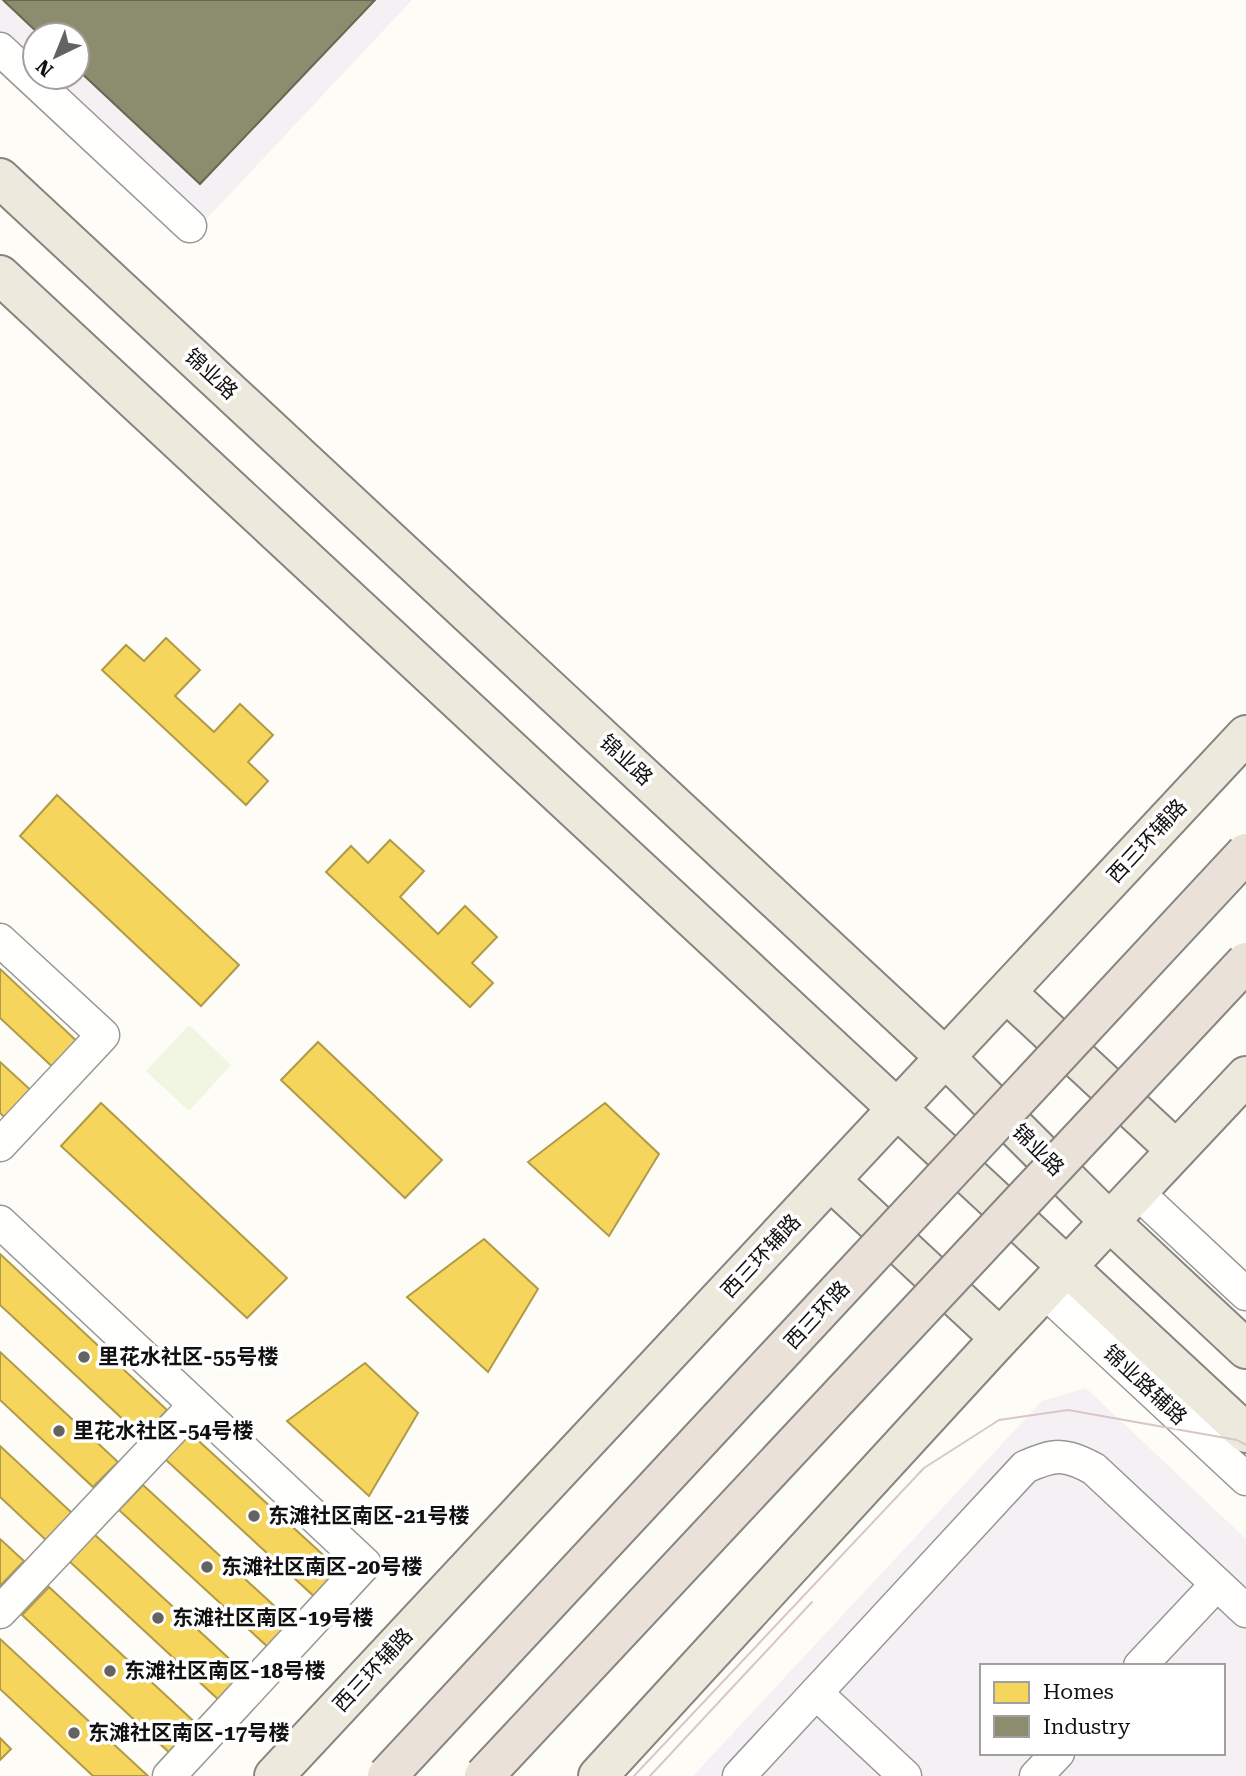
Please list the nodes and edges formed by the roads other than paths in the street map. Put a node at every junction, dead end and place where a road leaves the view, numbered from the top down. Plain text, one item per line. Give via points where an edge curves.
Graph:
1 (0, 49) edge
2 (0, 178) edge
3 (190, 226) dead end
4 (0, 275) edge
5 (1246, 735) edge
6 (1246, 853) edge
7 (0, 940) edge
8 (1246, 962) edge
9 (1007, 993) junction
10 (946, 1058) junction
11 (1246, 1076) edge
12 (897, 1111) junction
13 (0, 1145) edge
14 (1176, 1150) junction
15 (831, 1181) junction
16 (1137, 1192) junction
17 (1109, 1221) junction
18 (0, 1222) edge
19 (1055, 1279) junction
20 (1246, 1294) edge
21 (1000, 1338) junction
22 (1246, 1349) edge
23 (194, 1406) junction
24 (1246, 1433) edge
25 (1246, 1479) edge
26 (1217, 1584) junction
27 (1246, 1611) edge
28 (0, 1612) edge
29 (1142, 1664) edge
30 (816, 1693) junction
31 (1056, 1755) edge
32 (169, 1776) edge
33 (274, 1776) edge
34 (387, 1776) edge
35 (484, 1776) edge
36 (598, 1776) edge
37 (739, 1776) edge
38 (905, 1776) edge
39 (1036, 1776) edge

1 - 3 street
2 - 10 main road, 锦业路
4 - 12 main road
5 - 9 main road, 西三环辅路
6 - 34 highway, 西三环路, bridge
7 - 13 street via 103,1035
8 - 35 highway, bridge
9 - 10 main road, 西三环辅路
9 - 14 main road
10 - 12 main road, 西三环辅路
10 - 17 main road, 锦业路
11 - 14 main road
12 - 15 main road, 西三环辅路
12 - 19 main road
14 - 16 main road
15 - 21 main road
15 - 33 main road, 西三环辅路
16 - 17 main road
16 - 20 street
17 - 19 main road
17 - 22 main road, 锦业路
18 - 23 street
19 - 21 main road
19 - 24 main road
19 - 25 street, 锦业路辅路
21 - 36 main road
23 - 28 street
23 - 32 street via 365,1564
26 - 27 street
26 - 29 street
26 - 30 street via 1094,1469 1072,1457 1044,1459 1025,1467
30 - 37 street
30 - 38 street
31 - 39 street

